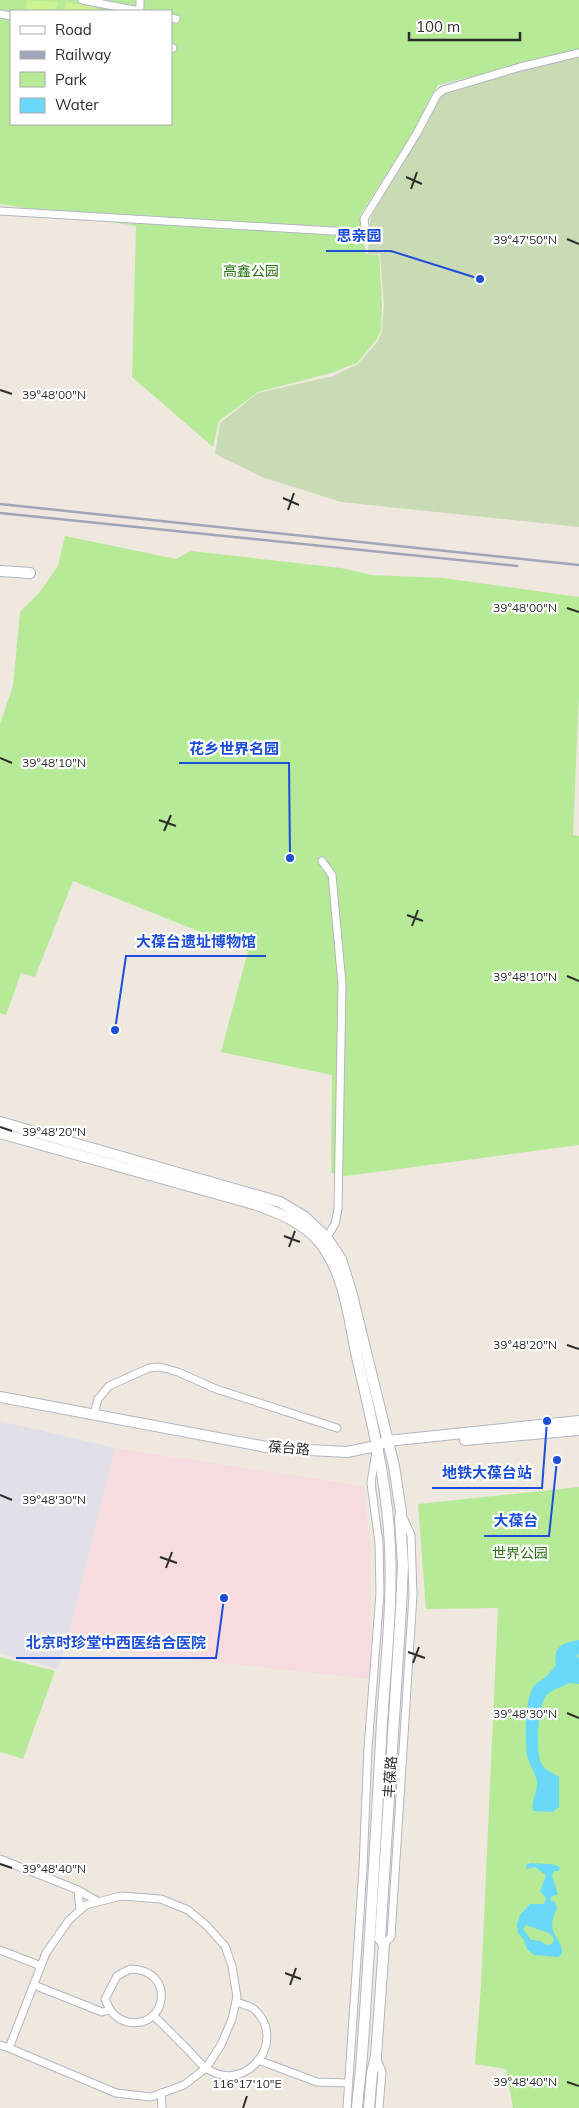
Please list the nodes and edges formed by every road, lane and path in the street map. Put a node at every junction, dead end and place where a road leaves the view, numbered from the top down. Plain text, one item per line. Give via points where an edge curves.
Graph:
1 (82, 0) edge
2 (132, 10) edge
3 (579, 53) edge
4 (0, 211) edge
5 (0, 571) edge
6 (30, 573) dead end
7 (322, 861) dead end
8 (0, 1122) edge
9 (0, 1133) edge
10 (324, 1241) junction
11 (0, 1397) edge
12 (94, 1414) junction
13 (579, 1421) edge
14 (337, 1428) dead end
15 (579, 1430) edge
16 (388, 1443) junction
17 (376, 1446) junction
18 (0, 1858) edge
19 (78, 1890) junction
20 (98, 1901) junction
21 (80, 1910) junction
22 (0, 1950) edge
23 (41, 1966) junction
24 (34, 1985) junction
25 (236, 2002) junction
26 (109, 2010) junction
27 (154, 2016) junction
28 (0, 2045) edge
29 (9, 2048) junction
30 (376, 2056) junction
31 (258, 2060) junction
32 (206, 2068) junction
33 (348, 2083) junction
34 (161, 2094) junction
35 (162, 2108) edge
36 (347, 2108) edge
37 (357, 2108) edge
38 (369, 2108) edge
39 (380, 2108) edge

1 - 2 street
3 - 4 street via 520,67 443,90 437,95 364,219 366,233
5 - 6 main road
7 - 10 street via 332,875 342,984 338,1208 335,1224
8 - 10 main road via 280,1202 305,1217
9 - 10 main road via 257,1205 292,1219
10 - 16 main road, 丰葆路 via 341,1259
10 - 17 main road, 丰葆路 via 347,1308
11 - 12 main road, 葆台路
12 - 14 street via 98,1399 109,1386 148,1368 160,1367 216,1389
12 - 17 main road, 葆台路 via 272,1448 347,1452
13 - 16 main road, 葆台路
15 - 16 main road, 葆台路
16 - 17 main road, 葆台路
16 - 30 main road, 丰葆路 via 401,1512 402,1582 382,1895 380,1939 384,1944
17 - 33 street via 371,1483 379,1543 380,1593
17 - 37 main road, 丰葆路 via 389,1528 390,1587
18 - 19 street
19 - 20 street
19 - 21 street
20 - 21 street
20 - 25 street via 139,1896 161,1899 188,1910 226,1946
21 - 23 street via 55,1938
22 - 23 street
23 - 24 street
24 - 26 street via 102,2012
24 - 29 street
25 - 31 street via 254,2009 268,2034 266,2047
25 - 32 street via 221,2045
26 - 27 street via 120,2020 135,2023
26 - 27 street via 105,1999 116,1976 143,1969 155,1977 160,1987 160,2004
27 - 32 street
28 - 29 street
29 - 34 street via 116,2093 151,2097
30 - 38 main road, 丰葆路
30 - 39 street via 382,2072
31 - 32 street via 248,2071 228,2077
31 - 33 street via 317,2082
32 - 34 street via 184,2085
33 - 36 street
34 - 35 street

